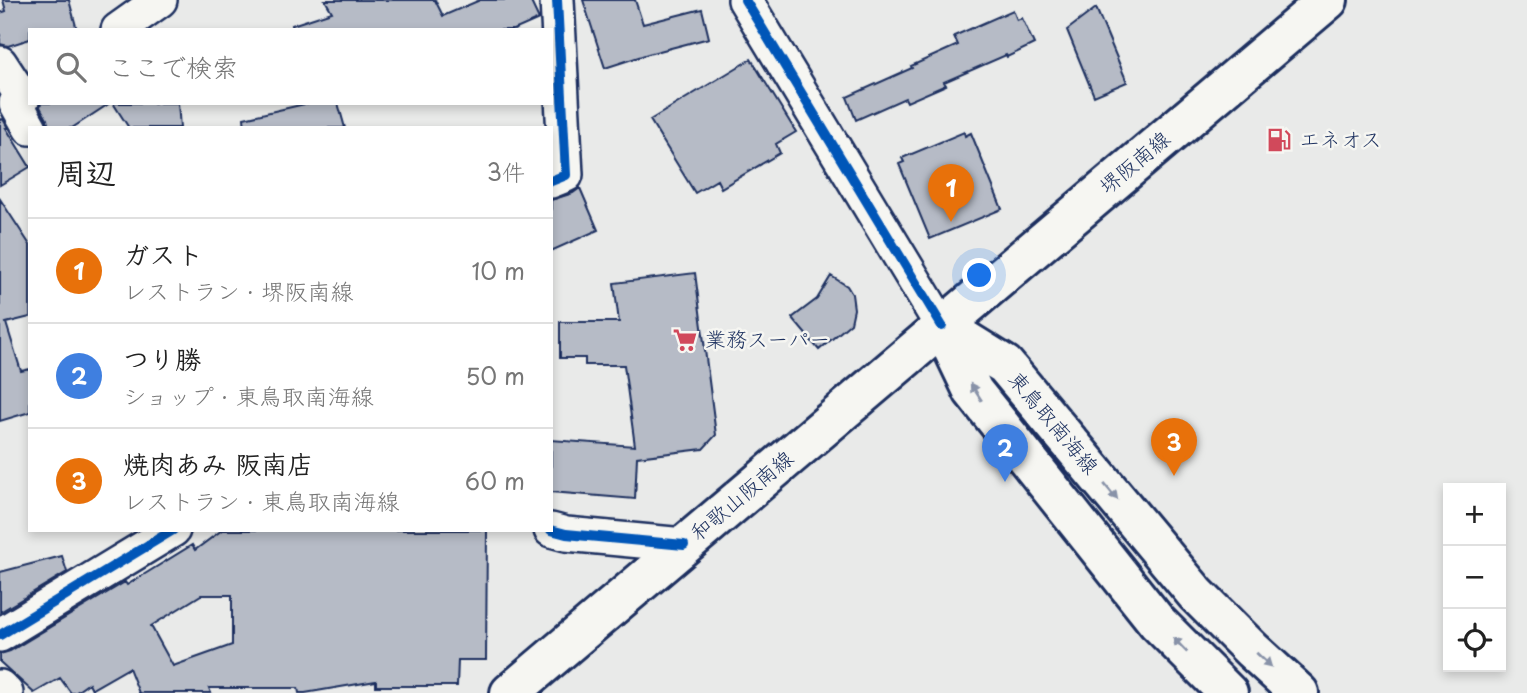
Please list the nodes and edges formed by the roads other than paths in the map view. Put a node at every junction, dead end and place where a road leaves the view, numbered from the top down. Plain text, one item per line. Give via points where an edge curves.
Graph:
1 (160, 0) edge
2 (557, 0) edge
3 (745, 0) edge
4 (1328, 0) edge
5 (121, 28) edge
6 (0, 63) edge
7 (20, 107) edge
8 (553, 180) edge
9 (942, 326) junction
10 (553, 531) edge
11 (170, 532) edge
12 (684, 545) junction
13 (0, 635) edge
14 (0, 687) edge
15 (6, 693) edge
16 (510, 693) edge
17 (1228, 693) edge
18 (1299, 693) edge

1 - 5 street
2 - 8 street via 566,175
3 - 9 street
4 - 9 main road, 堺阪南線
6 - 7 street
9 - 12 main road, 和歌山阪南線
17 -> 9 main road, 東鳥取南海線 via 1157,622 973,391
9 -> 18 main road, 東鳥取南海線 via 1005,365 1196,594
10 - 12 street
11 - 13 street
12 - 16 main road, 和歌山阪南線
14 - 15 street

